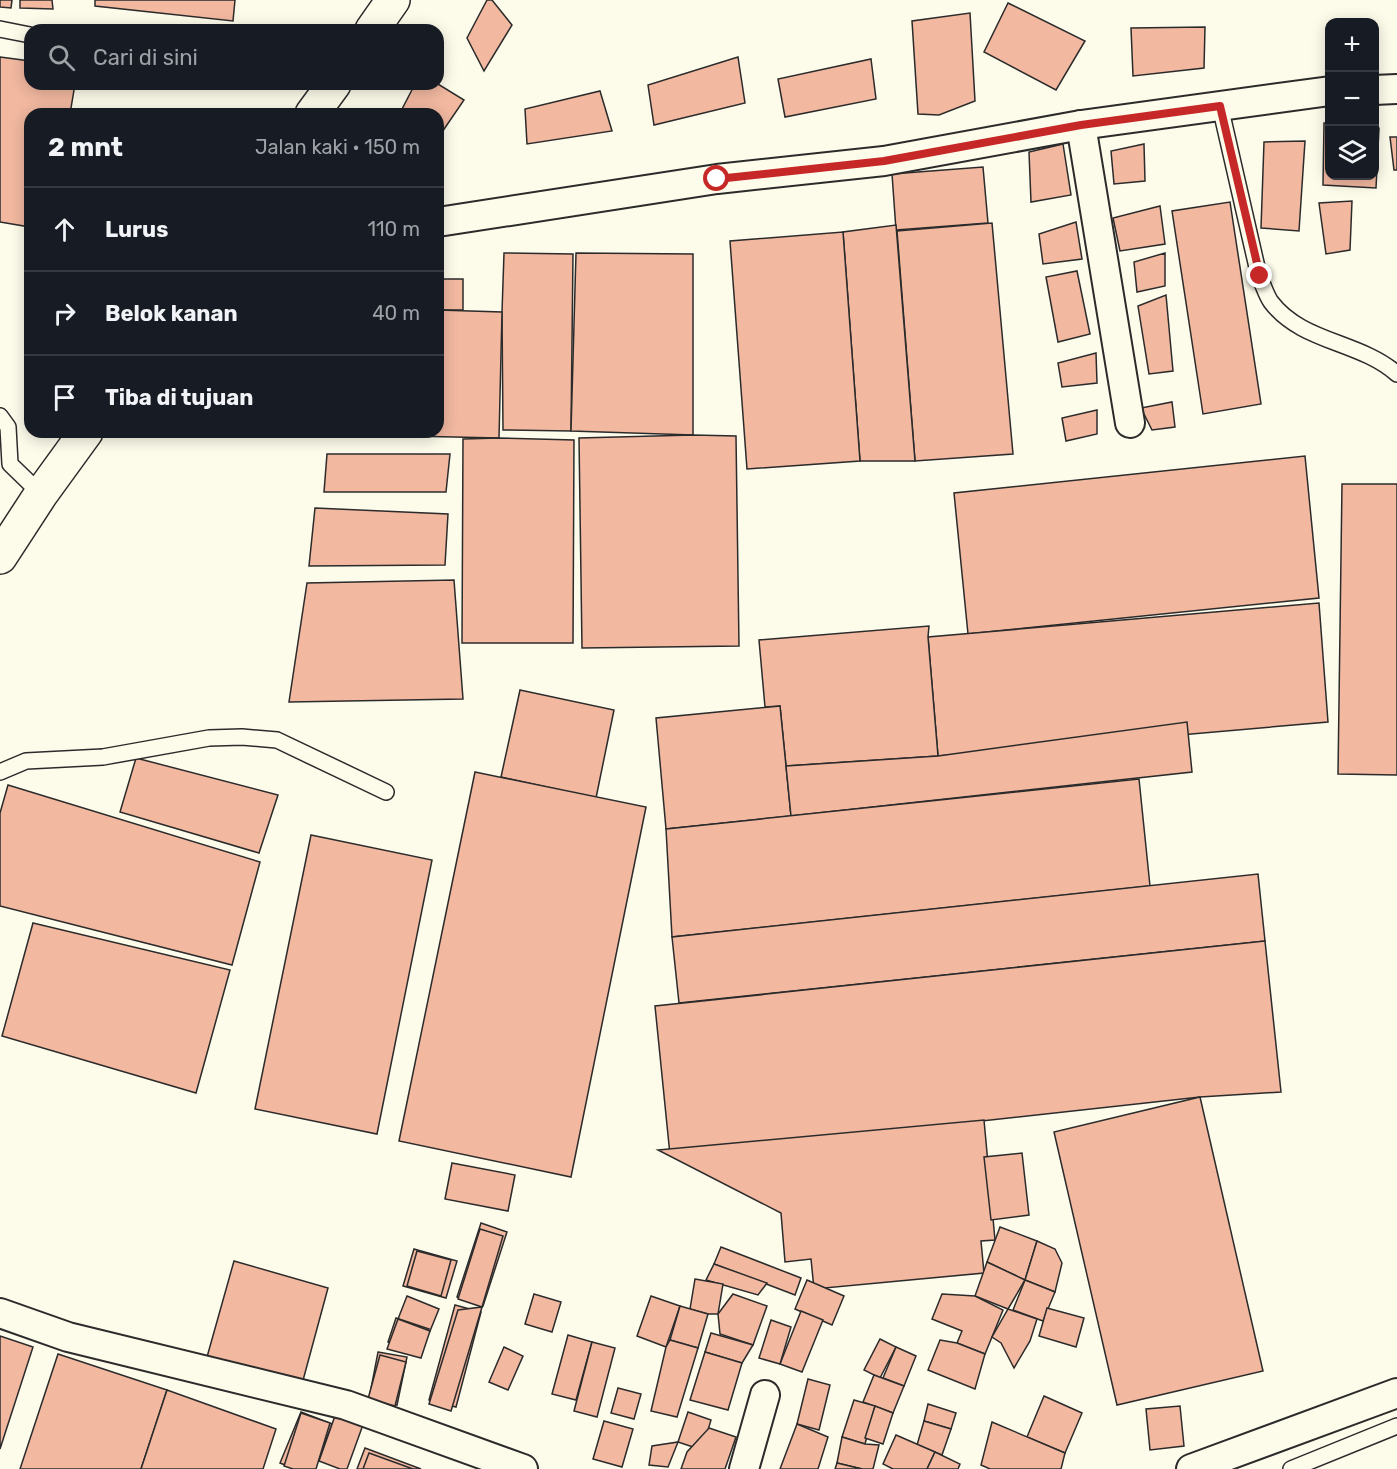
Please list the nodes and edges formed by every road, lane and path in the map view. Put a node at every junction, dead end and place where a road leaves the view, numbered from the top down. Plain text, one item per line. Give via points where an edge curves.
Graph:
1 (393, 0) edge
2 (376, 24) edge
3 (0, 29) edge
4 (24, 33) edge
5 (1397, 89) edge
6 (330, 90) edge
7 (1379, 90) edge
8 (1325, 93) edge
9 (1220, 106) junction
10 (316, 108) edge
11 (1081, 125) junction
12 (444, 221) edge
13 (1397, 374) edge
14 (0, 416) edge
15 (1130, 423) dead end
16 (82, 438) edge
17 (41, 494) junction
18 (0, 557) edge
19 (0, 772) edge
20 (386, 792) dead end
21 (0, 1313) edge
22 (1397, 1393) edge
23 (765, 1395) dead end
24 (1397, 1426) edge
25 (523, 1469) edge
26 (744, 1469) edge
27 (1191, 1469) edge
28 (1292, 1469) edge

1 - 2 main road
3 - 4 lane
5 - 7 street
6 - 10 main road
8 - 9 street
9 - 11 street
9 - 13 lane via 1260,276 1271,302 1311,333 1362,352
11 - 12 street via 884,161 717,179
11 - 15 street
14 - 17 lane via 8,427 10,464
16 - 17 main road
17 - 18 main road
19 - 20 lane via 26,761 103,757 209,738 242,737 277,740
21 - 25 street via 68,1337 346,1406
22 - 27 street
23 - 26 street
24 - 28 lane

